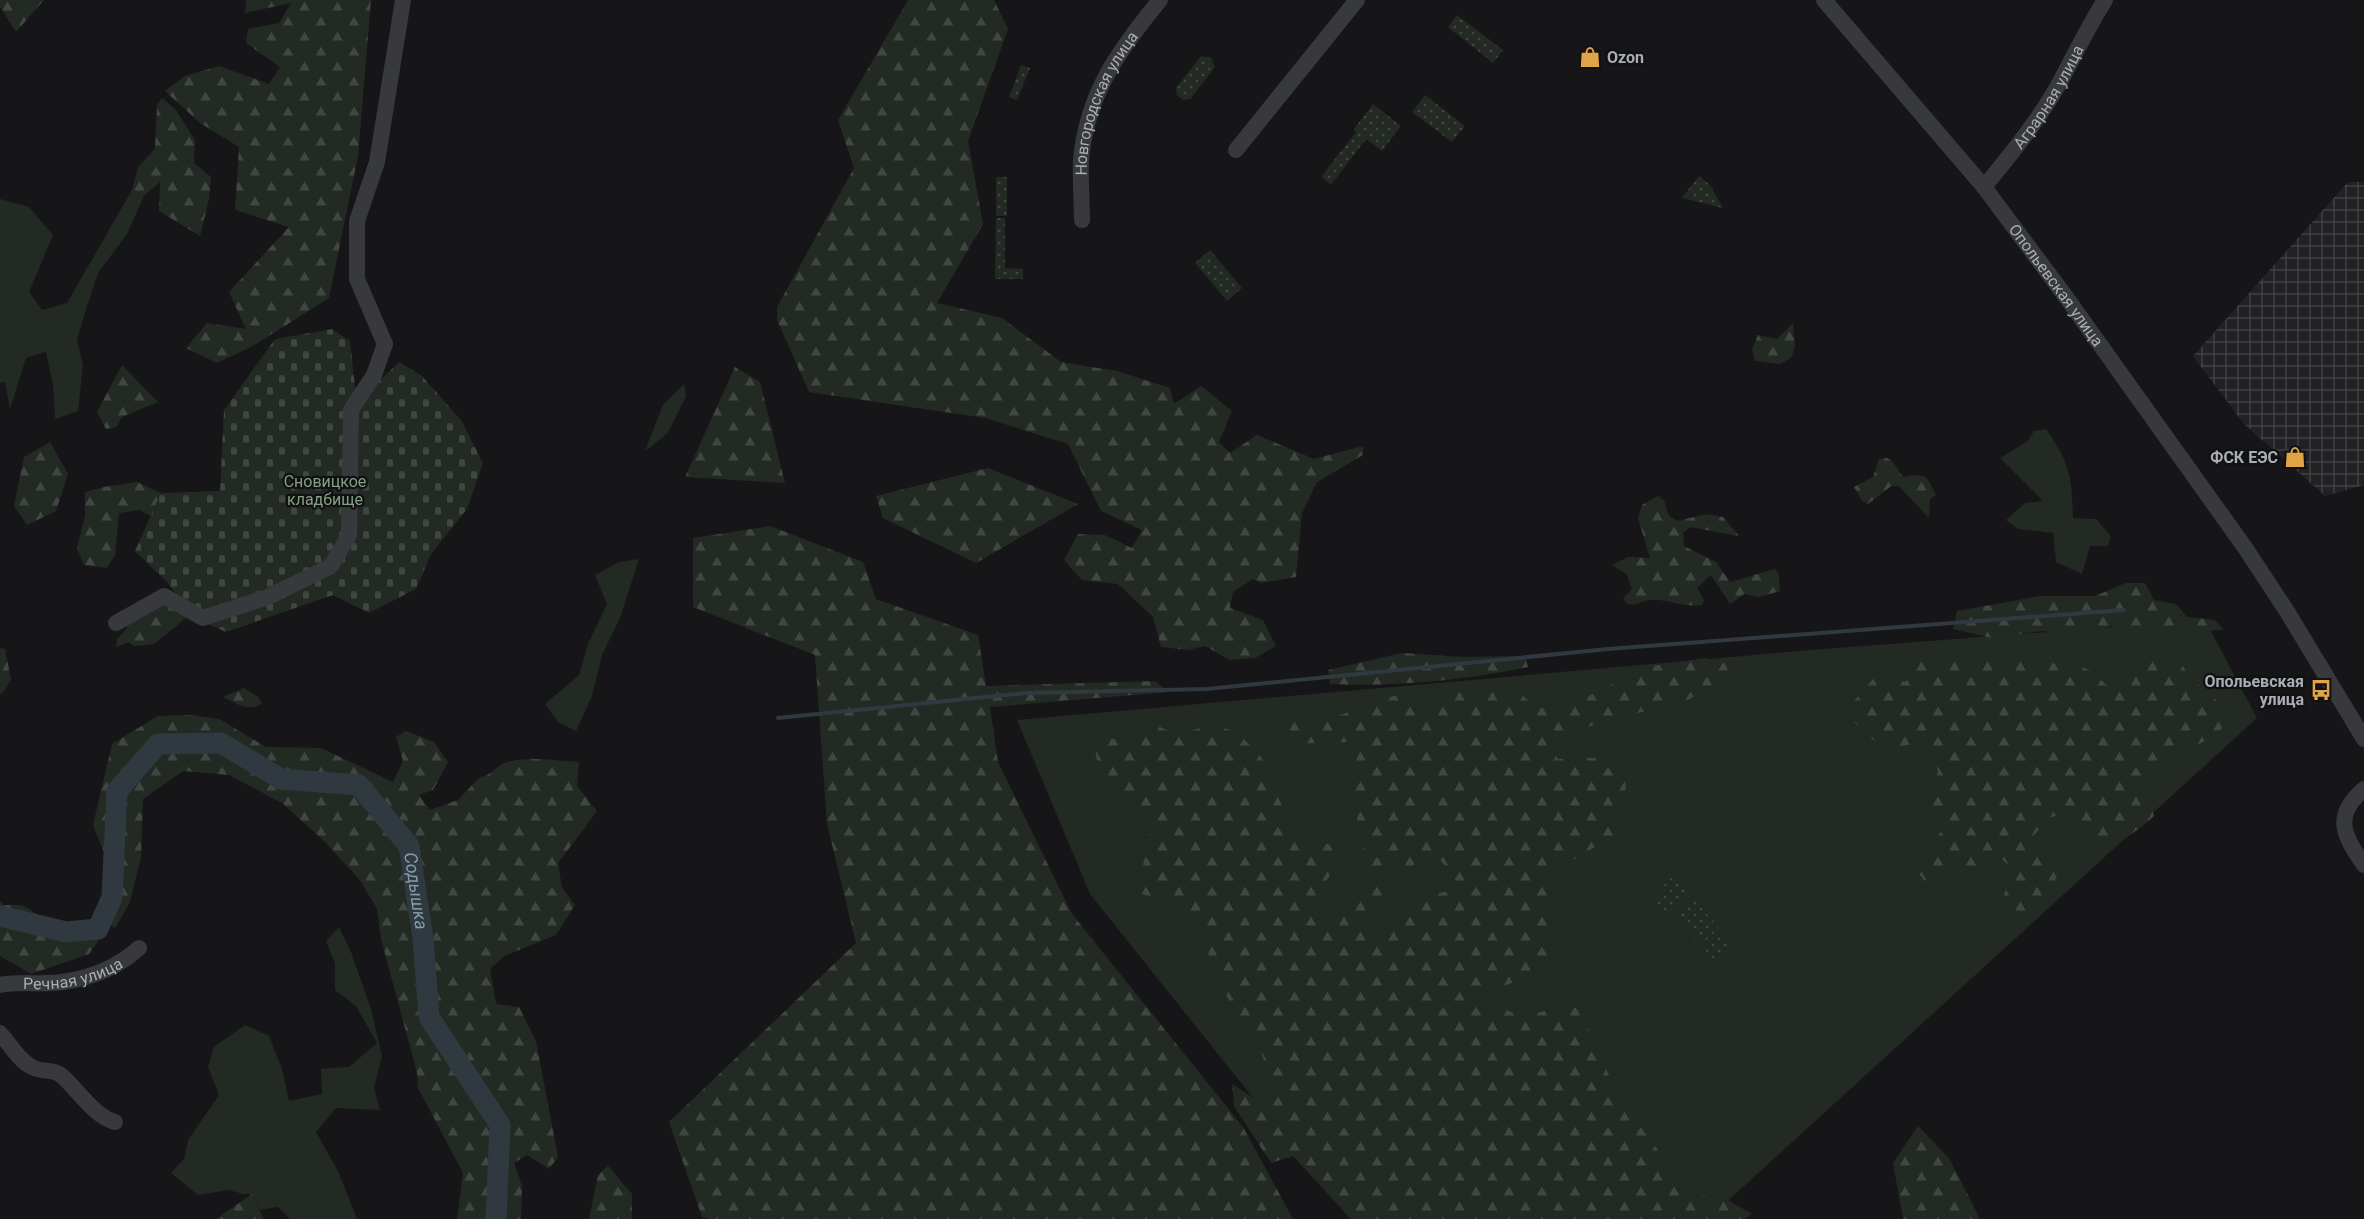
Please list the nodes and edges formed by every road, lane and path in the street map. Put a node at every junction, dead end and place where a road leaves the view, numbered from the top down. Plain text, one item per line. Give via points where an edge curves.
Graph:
1 (404, 0) edge
2 (1160, 0) edge
3 (1357, 0) edge
4 (1824, 0) edge
5 (2105, 0) edge
6 (1236, 150) dead end
7 (1984, 187) junction
8 (1082, 220) dead end
9 (116, 622) dead end
10 (2364, 739) edge
11 (2364, 789) edge
12 (2364, 865) edge
13 (139, 948) dead end
14 (0, 985) edge
15 (0, 1033) edge
16 (115, 1122) dead end

1 - 9 street via 377,162 357,221 357,279 385,345 374,375 351,410 349,535 332,566 268,597 203,618 164,596
2 - 8 street, Новгородская улица via 1123,48 1094,98 1081,160
3 - 6 street
4 - 7 street, Опольевская улица
5 - 7 street, Аграрная улица via 2059,83
7 - 10 street, Опольевская улица via 2246,549
11 - 12 street via 2345,816 2343,830
13 - 14 street, Речная улица via 126,960 90,976 62,982
15 - 16 street via 30,1066 60,1074 92,1106

